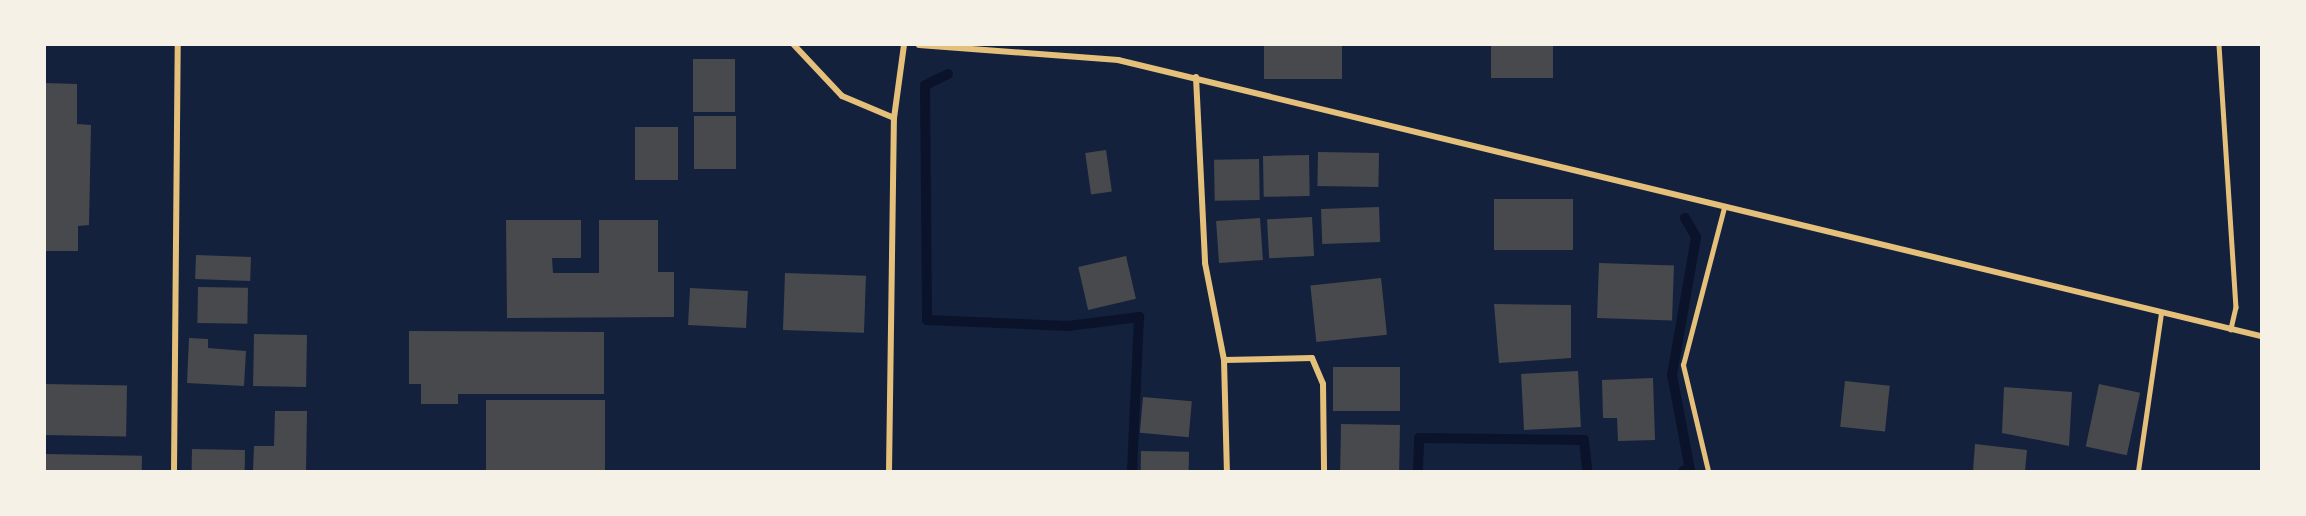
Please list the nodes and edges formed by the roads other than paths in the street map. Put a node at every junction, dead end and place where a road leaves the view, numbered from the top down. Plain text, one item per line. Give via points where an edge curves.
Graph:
1 (178, 45) edge
2 (794, 45) edge
3 (904, 45) edge
4 (920, 45) edge
5 (2219, 45) edge
6 (1196, 77) junction
7 (894, 118) junction
8 (1724, 208) junction
9 (2161, 314) junction
10 (2231, 329) junction
11 (2261, 336) edge
12 (1224, 360) junction
13 (174, 471) edge
14 (889, 471) edge
15 (1227, 471) edge
16 (1324, 471) edge
17 (1708, 471) edge
18 (2138, 471) edge

1 - 13 street
2 - 7 street via 842,96
3 - 7 street
4 - 6 street via 1054,52
5 - 10 lane via 2236,307
6 - 8 street
6 - 12 street via 1205,263
7 - 14 street
8 - 9 street
8 - 17 lane via 1683,365
9 - 10 street
9 - 18 lane
10 - 11 street
12 - 15 street
12 - 16 street via 1312,358 1323,384

